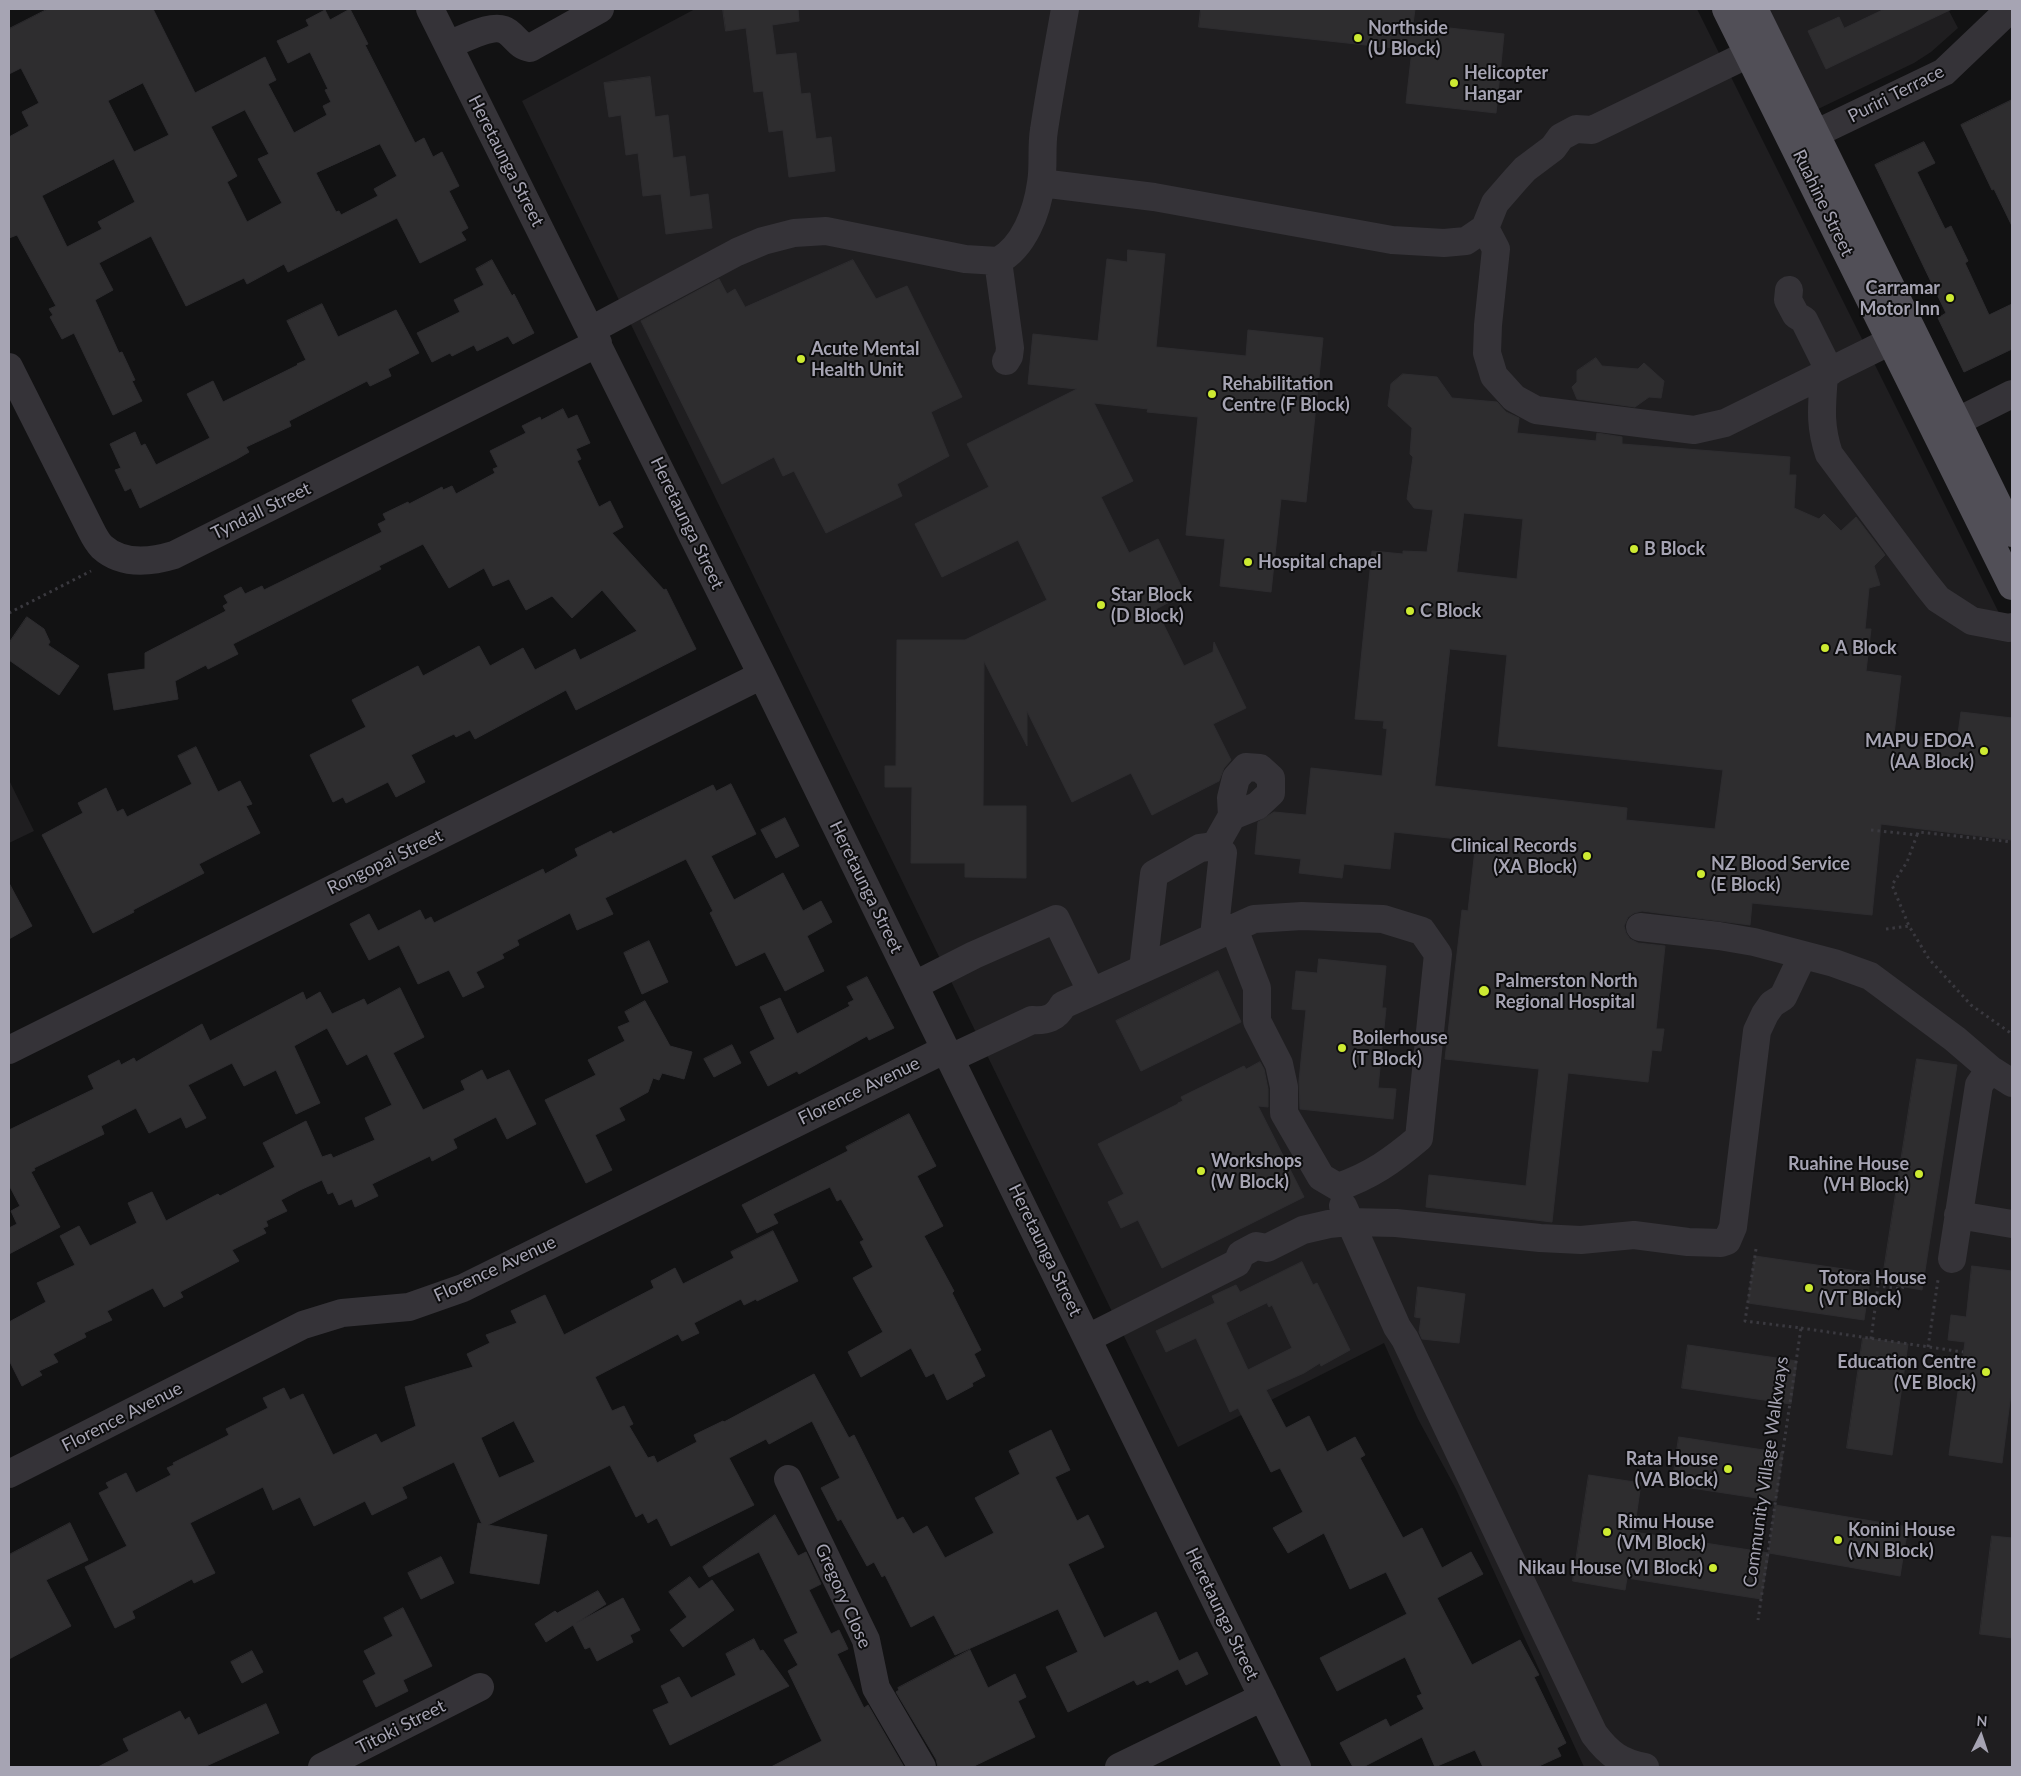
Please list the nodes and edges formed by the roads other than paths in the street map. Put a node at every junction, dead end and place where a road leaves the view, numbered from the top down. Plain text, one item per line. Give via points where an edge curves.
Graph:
1 (430, 9) edge
2 (600, 9) edge
3 (1065, 9) edge
4 (1726, 9) edge
5 (1754, 9) edge
6 (2010, 9) edge
7 (448, 46) junction
8 (1759, 48) junction
9 (1804, 139) junction
10 (1041, 183) junction
11 (1485, 228) junction
12 (998, 261) junction
13 (1787, 285) dead end
14 (1901, 335) junction
15 (595, 337) junction
16 (1006, 361) dead end
17 (9, 367) edge
18 (1827, 373) junction
19 (2012, 394) edge
20 (1947, 426) junction
21 (2012, 533) edge
22 (2012, 586) edge
23 (2012, 627) edge
24 (762, 675) junction
25 (1232, 816) dead end
26 (1215, 846) junction
27 (1640, 927) dead end
28 (1224, 933) junction
29 (1803, 955) junction
30 (1143, 969) junction
31 (915, 985) junction
32 (1091, 991) junction
33 (9, 1050) edge
34 (949, 1053) junction
35 (2001, 1076) edge
36 (1338, 1187) junction
37 (1958, 1216) junction
38 (1349, 1222) junction
39 (2012, 1224) edge
40 (1952, 1259) road end
41 (1088, 1338) junction
42 (9, 1474) edge
43 (788, 1479) dead end
44 (480, 1687) dead end
45 (1262, 1697) junction
46 (322, 1767) edge
47 (922, 1767) edge
48 (1119, 1767) edge
49 (1297, 1767) edge
50 (1645, 1767) edge

1 - 7 street, Heretaunga Street
2 - 7 street via 530,48 523,47 500,28 492,28
3 - 10 street via 1044,130
4 - 8 main road, Ruahine Street
5 - 8 main road, Ruahine Street
6 - 9 street, Puriri Terrace via 1944,72
7 - 15 street, Heretaunga Street
8 - 9 main road, Ruahine Street
8 - 11 street via 1592,130 1583,142 1568,150 1553,148 1525,169 1495,203
9 - 14 main road, Ruahine Street
10 - 11 street via 1154,197 1392,240 1466,242
10 - 12 street via 1020,242 1009,255
11 - 18 street via 1496,249 1487,353 1494,376 1514,398 1536,410 1694,430 1725,423
12 - 15 street, Tyndall Street via 965,259 826,232 794,233 737,252
12 - 16 street via 1010,348
13 - 18 street via 1799,295 1807,310 1804,320
14 - 18 street
14 - 20 main road, Ruahine Street
15 - 17 street, Tyndall Street via 174,555 154,561 134,561 102,547
15 - 24 street, Heretaunga Street
18 - 23 street via 1821,415 1823,435 1830,454 1938,598 1972,621
19 - 20 street
20 - 21 main road, Ruahine Street
20 - 22 main road, Ruahine Street
24 - 31 street, Heretaunga Street
24 - 33 street, Rongopai Street
25 - 26 street
26 - 28 street via 1223,853
26 - 30 street via 1200,848 1154,874
27 - 29 street via 1719,936
28 - 30 street, Florence Avenue
28 - 36 street via 1257,988 1257,1021 1279,1064 1284,1088 1284,1113 1321,1177
28 - 36 street, Florence Avenue via 1254,919 1302,916 1383,919 1422,931 1438,954 1419,1138 1384,1166 1362,1179
29 - 35 street via 1870,976 1905,1011 1955,1039
29 - 38 street via 1783,997 1772,1004 1757,1031 1733,1227 1727,1241 1688,1242 1634,1235 1581,1240 1540,1238 1396,1223
30 - 32 street, Florence Avenue
31 - 32 street via 1056,919
31 - 34 street, Heretaunga Street
32 - 34 street, Florence Avenue via 1063,1005 1058,1014 1044,1021 1032,1020
34 - 41 street, Heretaunga Street
34 - 42 street, Florence Avenue via 463,1288 409,1307 342,1314 303,1325
35 - 37 street via 1979,1086
36 - 38 street
37 - 39 street
37 - 40 street
38 - 41 street via 1302,1230 1267,1248 1262,1258 1248,1266 1237,1263
38 - 50 street via 1594,1734 1616,1758
41 - 45 street, Heretaunga Street
43 - 47 street, Gregory Close via 866,1640 876,1688
44 - 46 street, Titoki Street
45 - 48 street
45 - 49 street, Heretaunga Street

